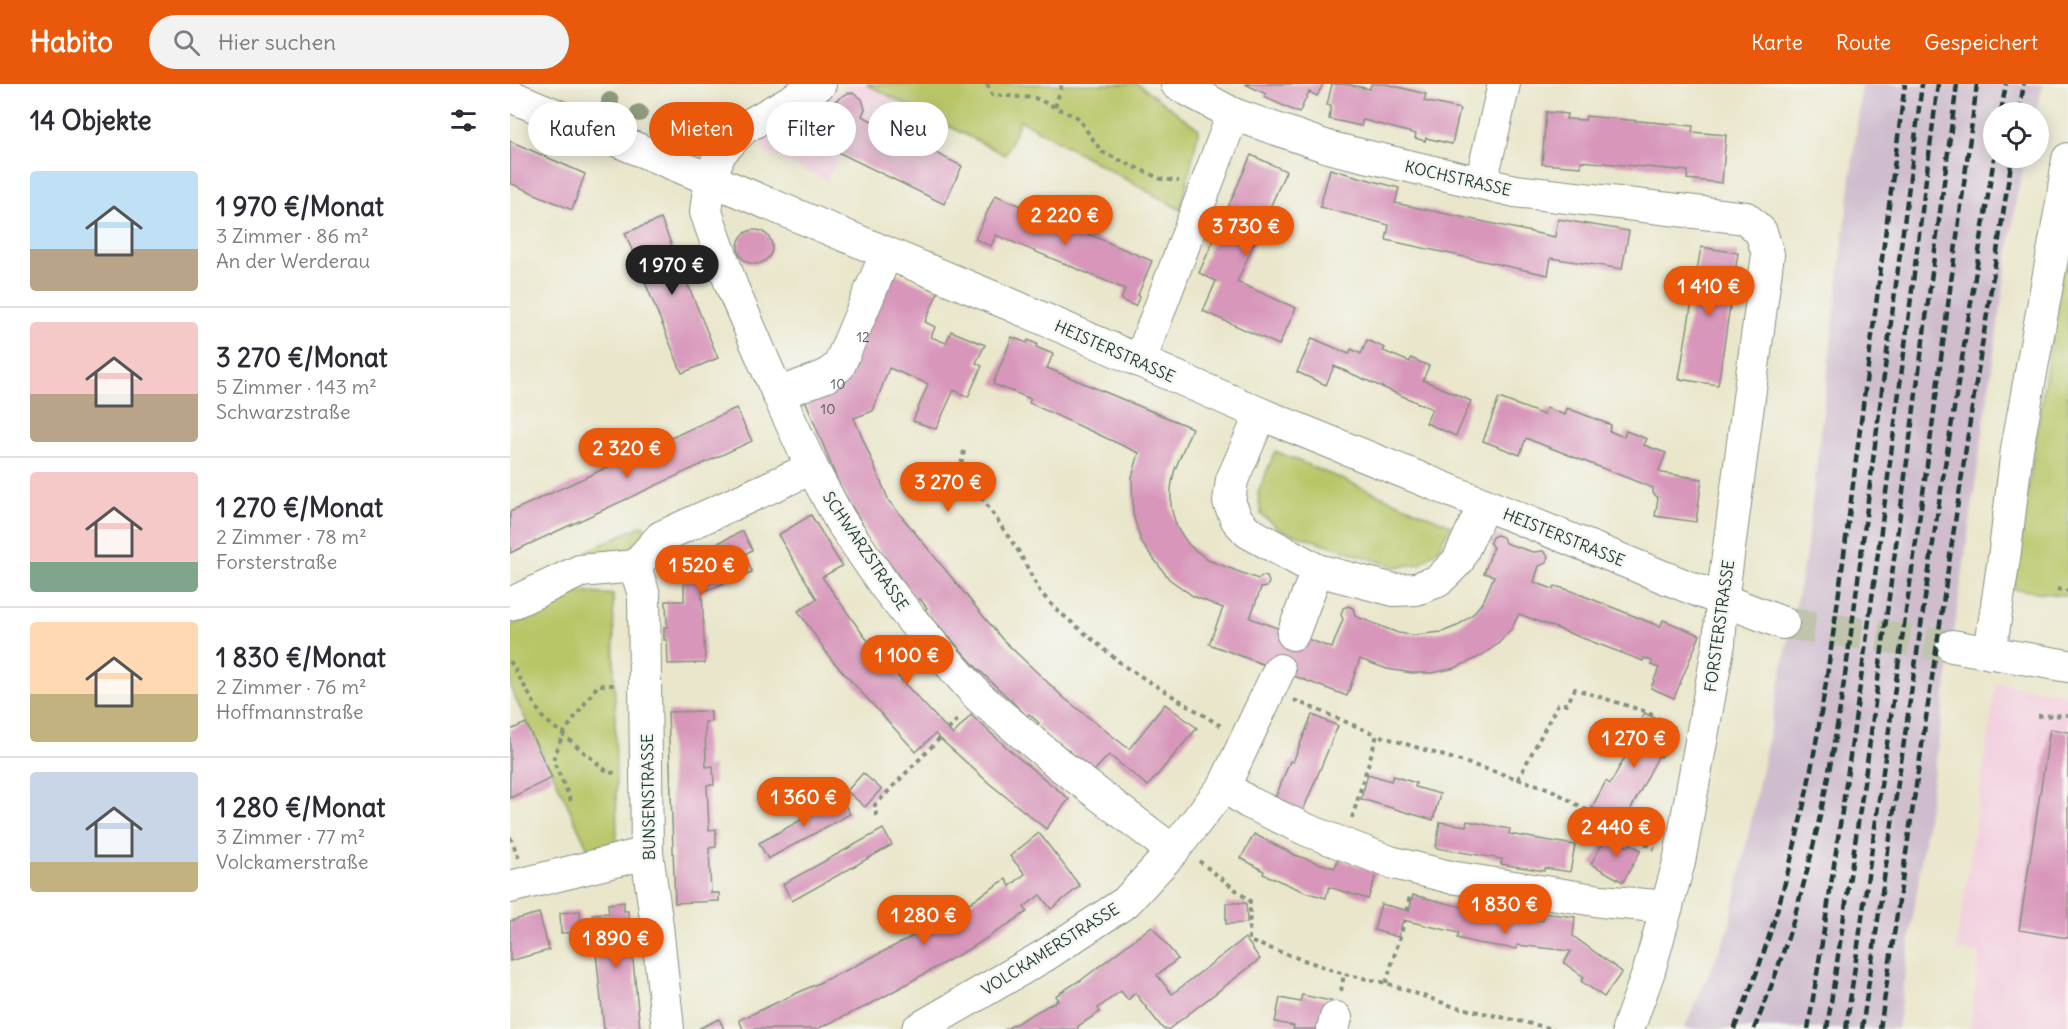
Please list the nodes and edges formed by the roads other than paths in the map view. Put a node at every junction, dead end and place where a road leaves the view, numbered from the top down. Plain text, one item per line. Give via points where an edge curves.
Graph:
1 (820, 84) edge
2 (1177, 84) edge
3 (1504, 84) edge
4 (510, 96) edge
5 (1233, 114) junction
6 (2068, 159) edge
7 (710, 180) junction
8 (1481, 183) junction
9 (1751, 221) joint
10 (886, 254) junction
11 (1140, 361) junction
12 (778, 394) junction
13 (1260, 414) junction
14 (812, 468) junction
15 (1484, 506) junction
16 (635, 566) junction
17 (1317, 570) junction
18 (1722, 601) junction
19 (510, 604) edge
20 (1783, 623) tunnel mouth
21 (1293, 634) dead end
22 (1952, 646) tunnel mouth
23 (1990, 653) junction
24 (2068, 666) edge
25 (1274, 680) road end
26 (1224, 786) junction
27 (1176, 848) junction
28 (647, 853) junction
29 (510, 886) edge
30 (1667, 907) junction
31 (668, 1029) edge
32 (918, 1029) edge
33 (1628, 1029) edge

1 - 7 street, SCHWARZSTRASSE via 744,128 720,153
2 - 5 street, KOCHSTRASSE
3 - 8 street
4 - 7 street, HEISTERSTRASSE
5 - 8 street, KOCHSTRASSE via 1331,148
5 - 11 street
6 - 23 street via 2017,449
7 - 10 street, HEISTERSTRASSE
7 - 12 street, SCHWARZSTRASSE via 706,212 732,287
8 - 9 street, KOCHSTRASSE via 1515,191
9 - 18 street, FORSTERSTRASSE via 1761,231 1768,254
10 - 11 street, HEISTERSTRASSE
10 - 12 street via 839,366 826,376
11 - 13 street, HEISTERSTRASSE
12 - 14 street, SCHWARZSTRASSE
13 - 15 street, HEISTERSTRASSE
13 - 17 street via 1232,480 1229,502 1248,532
14 - 16 street via 661,537
14 - 27 street, SCHWARZSTRASSE via 840,520 885,586 979,697 1060,765
15 - 17 street via 1458,561 1438,581 1416,589 1394,590
15 - 18 street, HEISTERSTRASSE
16 - 19 street via 580,571
16 - 28 street, BUNSENSTRASSE via 644,595
17 - 21 street
18 - 20 street, HEISTERSTRASSE
18 - 30 street, FORSTERSTRASSE via 1719,643 1701,744
22 - 23 street
23 - 24 street
25 - 26 street, VOLCKAMERSTRASSE
26 - 27 street, VOLCKAMERSTRASSE
26 - 30 street via 1307,830 1390,862 1450,877 1601,901
27 - 32 street, VOLCKAMERSTRASSE via 1126,902 1044,956
28 - 29 street
28 - 31 street, BUNSENSTRASSE
30 - 33 street, FORSTERSTRASSE

